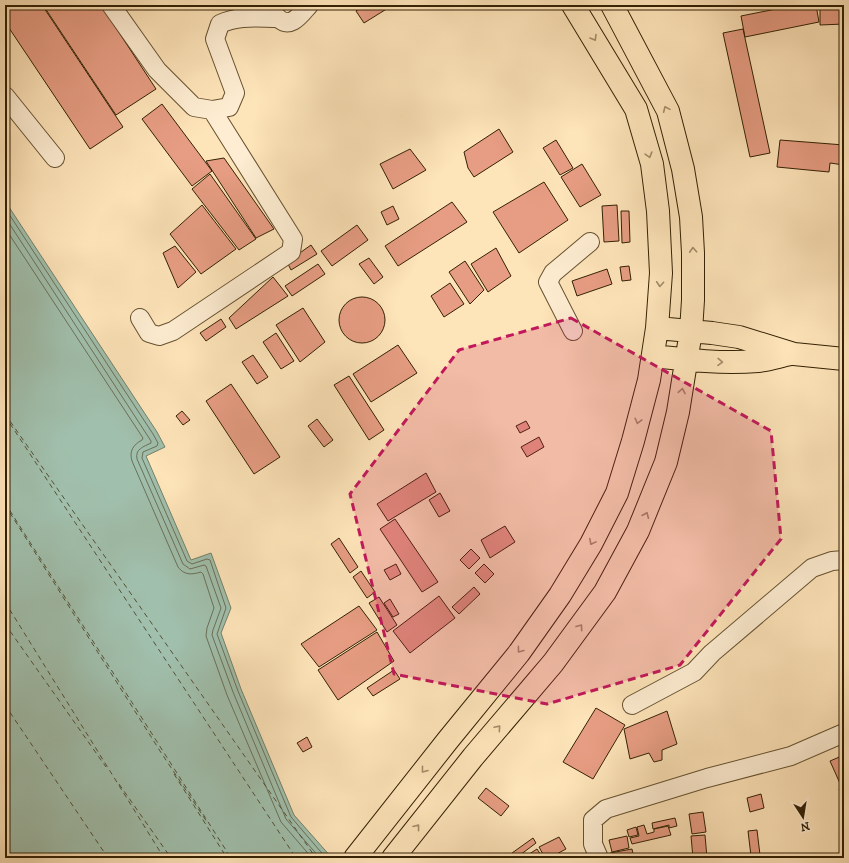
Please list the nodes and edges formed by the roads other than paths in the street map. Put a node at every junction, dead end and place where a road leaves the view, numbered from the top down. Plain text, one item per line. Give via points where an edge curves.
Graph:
1 (111, 5) edge
2 (309, 5) edge
3 (573, 5) edge
4 (612, 5) edge
5 (273, 12) edge
6 (5, 96) edge
7 (212, 110) junction
8 (55, 158) dead end
9 (590, 242) dead end
10 (140, 318) dead end
11 (657, 328) junction
12 (573, 331) dead end
13 (691, 331) junction
14 (794, 354) junction
15 (654, 356) junction
16 (844, 359) edge
17 (686, 360) junction
18 (844, 560) edge
19 (632, 705) dead end
20 (844, 733) edge
21 (355, 858) edge
22 (393, 858) edge
23 (599, 858) edge

1 - 7 street via 158,70 194,107
2 - 5 street via 291,22 285,22
3 -> 11 main road via 636,109 652,164 658,211 661,272
13 -> 4 main road via 693,253 691,217 683,169 668,111
5 - 7 street via 231,19 220,24 215,39 235,93 229,107
6 - 8 street
7 - 10 street via 293,239 291,252 173,331 159,336 149,333
9 - 12 street via 553,273 548,282
11 - 13 main road
11 - 15 main road
13 - 14 main road via 739,337
13 - 17 main road
14 - 16 main road
17 -> 14 main road via 743,362
15 - 17 main road
15 -> 21 main road via 633,441 616,493 591,544 560,595 518,653
22 -> 17 main road via 473,757 553,664 605,592 638,531 666,462 678,412
18 - 19 street via 812,568 712,653 694,672
20 - 23 street via 791,756 606,809 593,820 594,844

